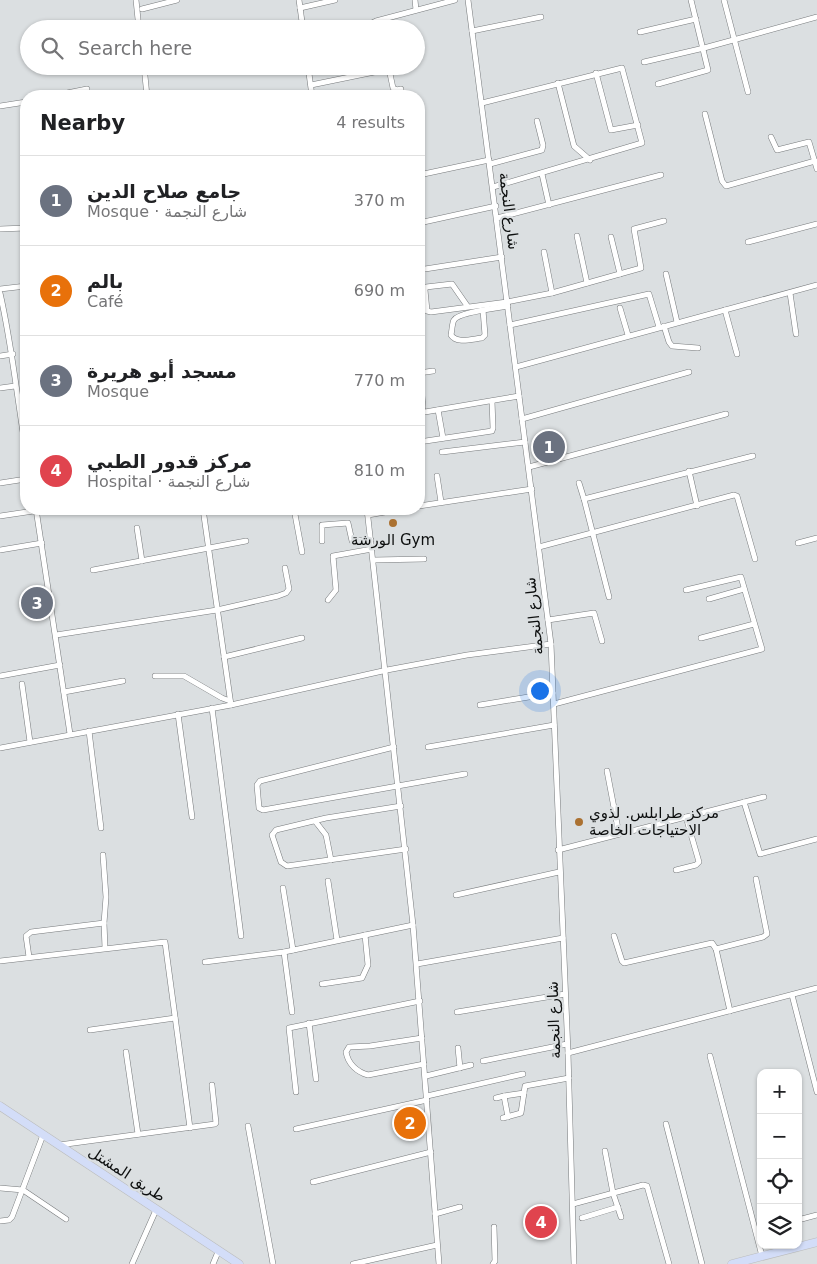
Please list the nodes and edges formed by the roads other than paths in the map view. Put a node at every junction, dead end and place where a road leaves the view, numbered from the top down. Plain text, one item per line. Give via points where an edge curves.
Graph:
1 (136, 0) edge
2 (177, 0) edge
3 (299, 0) edge
4 (335, 0) edge
5 (415, 0) edge
6 (455, 0) edge
7 (468, 0) edge
8 (691, 0) edge
9 (724, 0) edge
10 (300, 8) junction
11 (142, 9) dead end
12 (416, 10) junction
13 (541, 17) dead end
14 (817, 17) edge
15 (696, 19) junction
16 (138, 20) edge
17 (302, 20) edge
18 (380, 20) edge
19 (472, 31) junction
20 (640, 32) dead end
21 (733, 40) junction
22 (704, 48) junction
23 (644, 62) dead end
24 (596, 73) junction
25 (145, 75) edge
26 (309, 75) edge
27 (360, 75) edge
28 (391, 75) edge
29 (558, 83) junction
30 (658, 84) dead end
31 (311, 85) junction
32 (88, 89) dead end
33 (401, 89) dead end
34 (83, 90) edge
35 (146, 90) edge
36 (312, 90) edge
37 (397, 90) edge
38 (397, 90) edge
39 (748, 92) dead end
40 (20, 103) edge
41 (482, 103) junction
42 (0, 106) edge
43 (705, 114) dead end
44 (537, 121) dead end
45 (638, 124) junction
46 (770, 138) dead end
47 (815, 154) edge
48 (590, 160) junction
49 (815, 161) junction
50 (490, 162) junction
51 (817, 169) edge
52 (425, 174) edge
53 (542, 174) junction
54 (661, 175) dead end
55 (493, 187) junction
56 (549, 205) junction
57 (496, 206) junction
58 (497, 218) junction
59 (664, 221) dead end
60 (425, 223) edge
61 (817, 224) edge
62 (20, 228) edge
63 (0, 229) edge
64 (577, 236) dead end
65 (612, 237) dead end
66 (748, 242) dead end
67 (544, 252) dead end
68 (502, 257) junction
69 (425, 269) edge
70 (620, 274) junction
71 (666, 274) dead end
72 (586, 282) junction
73 (817, 285) edge
74 (20, 287) edge
75 (0, 291) edge
76 (552, 293) junction
77 (790, 293) junction
78 (508, 304) junction
79 (468, 307) junction
80 (620, 308) dead end
81 (483, 310) junction
82 (725, 310) junction
83 (3, 320) edge
84 (677, 322) junction
85 (510, 325) junction
86 (662, 326) junction
87 (796, 334) dead end
88 (628, 336) junction
89 (698, 348) dead end
90 (13, 354) junction
91 (737, 354) dead end
92 (0, 356) edge
93 (516, 367) junction
94 (433, 371) dead end
95 (425, 372) edge
96 (690, 372) dead end
97 (15, 386) junction
98 (0, 388) edge
99 (519, 396) junction
100 (492, 401) junction
101 (20, 409) edge
102 (438, 410) junction
103 (425, 412) edge
104 (726, 414) dead end
105 (522, 419) junction
106 (443, 438) junction
107 (425, 441) edge
108 (525, 442) junction
109 (442, 452) dead end
110 (753, 456) dead end
111 (529, 467) junction
112 (689, 471) junction
113 (437, 476) dead end
114 (20, 480) edge
115 (0, 483) edge
116 (579, 484) dead end
117 (532, 489) junction
118 (584, 499) junction
119 (441, 502) junction
120 (425, 505) edge
121 (697, 506) junction
122 (20, 513) edge
123 (37, 515) edge
124 (204, 515) edge
125 (295, 515) edge
126 (368, 515) edge
127 (0, 516) edge
128 (137, 528) dead end
129 (592, 533) junction
130 (817, 538) edge
131 (371, 540) junction
132 (246, 541) dead end
133 (322, 541) dead end
134 (42, 543) junction
135 (798, 543) dead end
136 (539, 546) junction
137 (208, 549) junction
138 (372, 549) junction
139 (0, 550) edge
140 (302, 552) dead end
141 (424, 559) dead end
142 (755, 559) dead end
143 (374, 560) junction
144 (142, 561) junction
145 (284, 568) dead end
146 (93, 570) dead end
147 (686, 590) dead end
148 (744, 590) junction
149 (609, 598) dead end
150 (709, 599) dead end
151 (328, 600) dead end
152 (217, 610) junction
153 (548, 620) junction
154 (754, 624) junction
155 (56, 635) junction
156 (302, 638) dead end
157 (701, 638) dead end
158 (602, 641) dead end
159 (551, 644) junction
160 (224, 656) junction
161 (60, 665) junction
162 (387, 670) junction
163 (0, 676) edge
164 (154, 676) dead end
165 (122, 681) dead end
166 (22, 684) dead end
167 (64, 692) junction
168 (553, 693) junction
169 (230, 703) junction
170 (554, 704) junction
171 (480, 705) dead end
172 (212, 708) junction
173 (178, 714) junction
174 (554, 725) junction
175 (90, 731) junction
176 (70, 734) junction
177 (30, 742) junction
178 (394, 747) junction
179 (428, 747) dead end
180 (0, 748) edge
181 (607, 771) dead end
182 (465, 774) dead end
183 (398, 786) junction
184 (764, 797) dead end
185 (744, 802) junction
186 (401, 806) junction
187 (192, 817) dead end
188 (686, 817) junction
189 (315, 821) junction
190 (101, 828) dead end
191 (619, 834) junction
192 (817, 839) edge
193 (406, 849) junction
194 (558, 850) junction
195 (102, 855) dead end
196 (331, 860) junction
197 (676, 870) dead end
198 (559, 872) junction
199 (756, 878) dead end
200 (328, 881) dead end
201 (283, 888) dead end
202 (456, 895) dead end
203 (104, 923) junction
204 (413, 925) junction
205 (365, 935) junction
206 (241, 936) dead end
207 (614, 936) dead end
208 (562, 938) junction
209 (337, 940) junction
210 (105, 948) junction
211 (716, 949) junction
212 (293, 950) junction
213 (284, 952) junction
214 (28, 957) junction
215 (0, 961) edge
216 (205, 962) dead end
217 (417, 964) junction
218 (322, 984) dead end
219 (817, 988) edge
220 (566, 994) junction
221 (792, 995) junction
222 (420, 1001) junction
223 (730, 1011) junction
224 (292, 1012) dead end
225 (457, 1012) dead end
226 (175, 1018) junction
227 (309, 1023) junction
228 (90, 1030) dead end
229 (422, 1038) junction
230 (567, 1044) junction
231 (458, 1048) dead end
232 (126, 1052) dead end
233 (568, 1053) junction
234 (710, 1056) dead end
235 (483, 1061) dead end
236 (424, 1064) junction
237 (471, 1065) dead end
238 (460, 1068) junction
239 (523, 1074) dead end
240 (426, 1076) junction
241 (568, 1078) junction
242 (316, 1079) dead end
243 (212, 1085) dead end
244 (296, 1092) dead end
245 (817, 1092) edge
246 (524, 1093) junction
247 (504, 1096) junction
248 (427, 1098) junction
249 (496, 1098) dead end
250 (0, 1106) edge
251 (666, 1124) dead end
252 (248, 1126) dead end
253 (190, 1128) junction
254 (296, 1128) dead end
255 (138, 1134) junction
256 (43, 1135) junction
257 (58, 1146) junction
258 (431, 1152) junction
259 (605, 1152) dead end
260 (313, 1182) dead end
261 (0, 1188) edge
262 (23, 1190) junction
263 (613, 1193) junction
264 (573, 1204) junction
265 (460, 1207) dead end
266 (618, 1207) junction
267 (156, 1210) junction
268 (435, 1214) junction
269 (817, 1215) edge
270 (582, 1218) dead end
271 (622, 1218) dead end
272 (66, 1219) dead end
273 (802, 1219) edge
274 (0, 1221) edge
275 (494, 1227) dead end
276 (817, 1242) edge
277 (437, 1245) junction
278 (218, 1252) junction
279 (762, 1256) junction
280 (132, 1264) edge
281 (213, 1264) edge
282 (239, 1264) edge
283 (273, 1264) edge
284 (353, 1264) edge
285 (439, 1264) edge
286 (493, 1264) edge
287 (574, 1264) edge
288 (669, 1264) edge
289 (702, 1264) edge
290 (732, 1264) edge

1 - 16 street
2 - 11 street
3 - 10 street
4 - 10 street
5 - 12 street
6 - 12 street
7 - 19 street, شارع النجمة
8 - 15 street
9 - 21 street
10 - 17 street
12 - 18 street
13 - 19 street
14 - 21 street
15 - 20 street
15 - 22 street
19 - 41 street, شارع النجمة
21 - 22 street
21 - 39 street
22 - 23 street
22 - 30 street via 708,70
24 - 29 street
24 - 45 street via 622,68
24 - 45 street via 611,130
25 - 35 street
26 - 31 street
27 - 31 street
28 - 37 street via 393,88
29 - 41 street
29 - 48 street via 574,146
31 - 36 street
32 - 34 street
33 - 38 street
40 - 42 street
41 - 50 street, شارع النجمة
43 - 49 street via 726,186
44 - 50 street via 542,150
45 - 48 street via 642,143
46 - 47 street via 777,150 809,142
47 - 49 street
48 - 53 street
49 - 51 street
50 - 52 street
50 - 55 street, شارع النجمة
53 - 55 street
53 - 56 street
54 - 56 street
55 - 57 street, شارع النجمة
56 - 58 street
57 - 58 street, شارع النجمة
57 - 60 street
58 - 68 street, شارع النجمة
59 - 70 street via 634,229 641,268
61 - 66 street
62 - 63 street
64 - 72 street
65 - 70 street
67 - 76 street
68 - 69 street
68 - 78 street, شارع النجمة
70 - 72 street
71 - 84 street
72 - 76 street
73 - 77 street
74 - 75 street
75 - 83 street
76 - 78 street
77 - 82 street
77 - 87 street
78 - 79 street
78 - 81 street
78 - 85 street, شارع النجمة
79 - 79 street via 452,284 426,287 428,312
80 - 88 street
81 - 81 street via 458,316 454,320 453,339 482,338 485,335
82 - 84 street
82 - 91 street
83 - 90 street
84 - 86 street
85 - 86 street via 649,294
85 - 93 street, شارع النجمة
86 - 88 street
86 - 89 street via 672,346
88 - 93 street
90 - 92 street
90 - 97 street
93 - 99 street, شارع النجمة
94 - 95 street
96 - 105 street
97 - 98 street
97 - 101 street
99 - 100 street
99 - 105 street, شارع النجمة
100 - 102 street
100 - 106 street via 492,431
102 - 103 street
102 - 106 street
104 - 111 street
105 - 108 street, شارع النجمة
106 - 107 street
108 - 109 street
108 - 111 street, شارع النجمة
110 - 112 street
111 - 117 street, شارع النجمة
112 - 118 street
112 - 121 street
113 - 119 street
114 - 115 street
116 - 118 street
117 - 119 street
117 - 136 street, شارع النجمة
118 - 129 street
119 - 120 street
121 - 129 street
121 - 142 street via 738,496
122 - 127 street
123 - 134 street
124 - 137 street
125 - 140 street
126 - 131 street
128 - 144 street
129 - 136 street
129 - 149 street
130 - 135 street
131 - 133 street via 352,541 348,523 322,525
131 - 138 street
132 - 137 street
134 - 139 street
134 - 155 street
136 - 153 street, شارع النجمة
137 - 144 street
137 - 152 street
138 - 143 street
138 - 151 street via 333,556 336,590
141 - 143 street
143 - 162 street
144 - 146 street
145 - 152 street via 289,589 286,593
147 - 148 street via 737,576 742,578
148 - 150 street
148 - 154 street
152 - 155 street
152 - 160 street
153 - 158 street via 594,613
153 - 159 street, شارع النجمة
154 - 157 street
154 - 170 street via 761,650
155 - 161 street
156 - 160 street
159 - 162 street
159 - 168 street, شارع النجمة
160 - 169 street
161 - 163 street
161 - 167 street
162 - 169 street
162 - 178 street
164 - 169 street via 184,676
165 - 167 street
166 - 177 street
167 - 176 street
168 - 170 street, شارع النجمة
168 - 171 street
169 - 172 street
170 - 174 street, شارع النجمة
172 - 173 street
172 - 206 street
173 - 175 street
173 - 187 street
174 - 179 street
174 - 194 street, شارع النجمة
175 - 176 street
175 - 190 street
176 - 177 street
177 - 180 street
178 - 183 street
178 - 183 street via 260,781 257,785 259,808 263,810
181 - 191 street
182 - 183 street
183 - 186 street
184 - 185 street
185 - 188 street
185 - 192 street via 760,854
186 - 189 street
186 - 193 street
188 - 191 street
188 - 197 street via 699,862
189 - 196 street via 326,835
189 - 196 street via 273,831 282,862 287,866
191 - 194 street
193 - 196 street
193 - 204 street
194 - 198 street, شارع النجمة
195 - 203 street via 106,897
198 - 202 street
198 - 208 street, شارع النجمة
199 - 211 street via 767,934
200 - 209 street
201 - 212 street
203 - 210 street
203 - 214 street via 31,932 26,936
204 - 205 street
204 - 217 street
205 - 209 street
205 - 218 street via 368,965 362,978
207 - 211 street via 624,963 709,942
208 - 217 street
208 - 220 street, شارع النجمة
209 - 212 street
210 - 214 street
210 - 226 street via 165,942
211 - 223 street
212 - 213 street
213 - 216 street
213 - 224 street
214 - 215 street
217 - 222 street
219 - 221 street
220 - 225 street
220 - 230 street, شارع النجمة
221 - 223 street
221 - 245 street
222 - 227 street
222 - 229 street
223 - 233 street
226 - 228 street
226 - 253 street
227 - 242 street
227 - 244 street via 291,1027 288,1031
229 - 236 street
229 - 236 street via 349,1047 346,1052 352,1064 368,1075
230 - 233 street, شارع النجمة
230 - 235 street
231 - 238 street
232 - 255 street
233 - 241 street, شارع النجمة
234 - 279 street
236 - 240 street
237 - 238 street
238 - 240 street
239 - 248 street
240 - 248 street
241 - 246 street via 525,1086
241 - 264 street, شارع النجمة
243 - 253 street via 216,1123
246 - 247 street
246 - 247 street via 521,1113 505,1117
247 - 249 street
248 - 254 street
248 - 258 street
250 - 256 main road, طريق المشتل
251 - 289 street
252 - 283 street
253 - 255 street
255 - 257 street
256 - 257 main road, طريق المشتل
256 - 262 street
257 - 267 main road, طريق المشتل
258 - 260 street
258 - 268 street
259 - 263 street
261 - 262 street
262 - 272 street
262 - 274 street via 12,1217
263 - 264 street
263 - 266 street
263 - 288 street via 644,1185 649,1188
264 - 287 street, شارع النجمة
265 - 268 street
266 - 270 street
266 - 271 street
267 - 278 main road, طريق المشتل
267 - 280 street
268 - 277 street
269 - 273 street
275 - 286 street
276 - 279 main road
277 - 284 street
277 - 285 street
278 - 281 street
278 - 282 main road, طريق المشتل
279 - 290 main road

